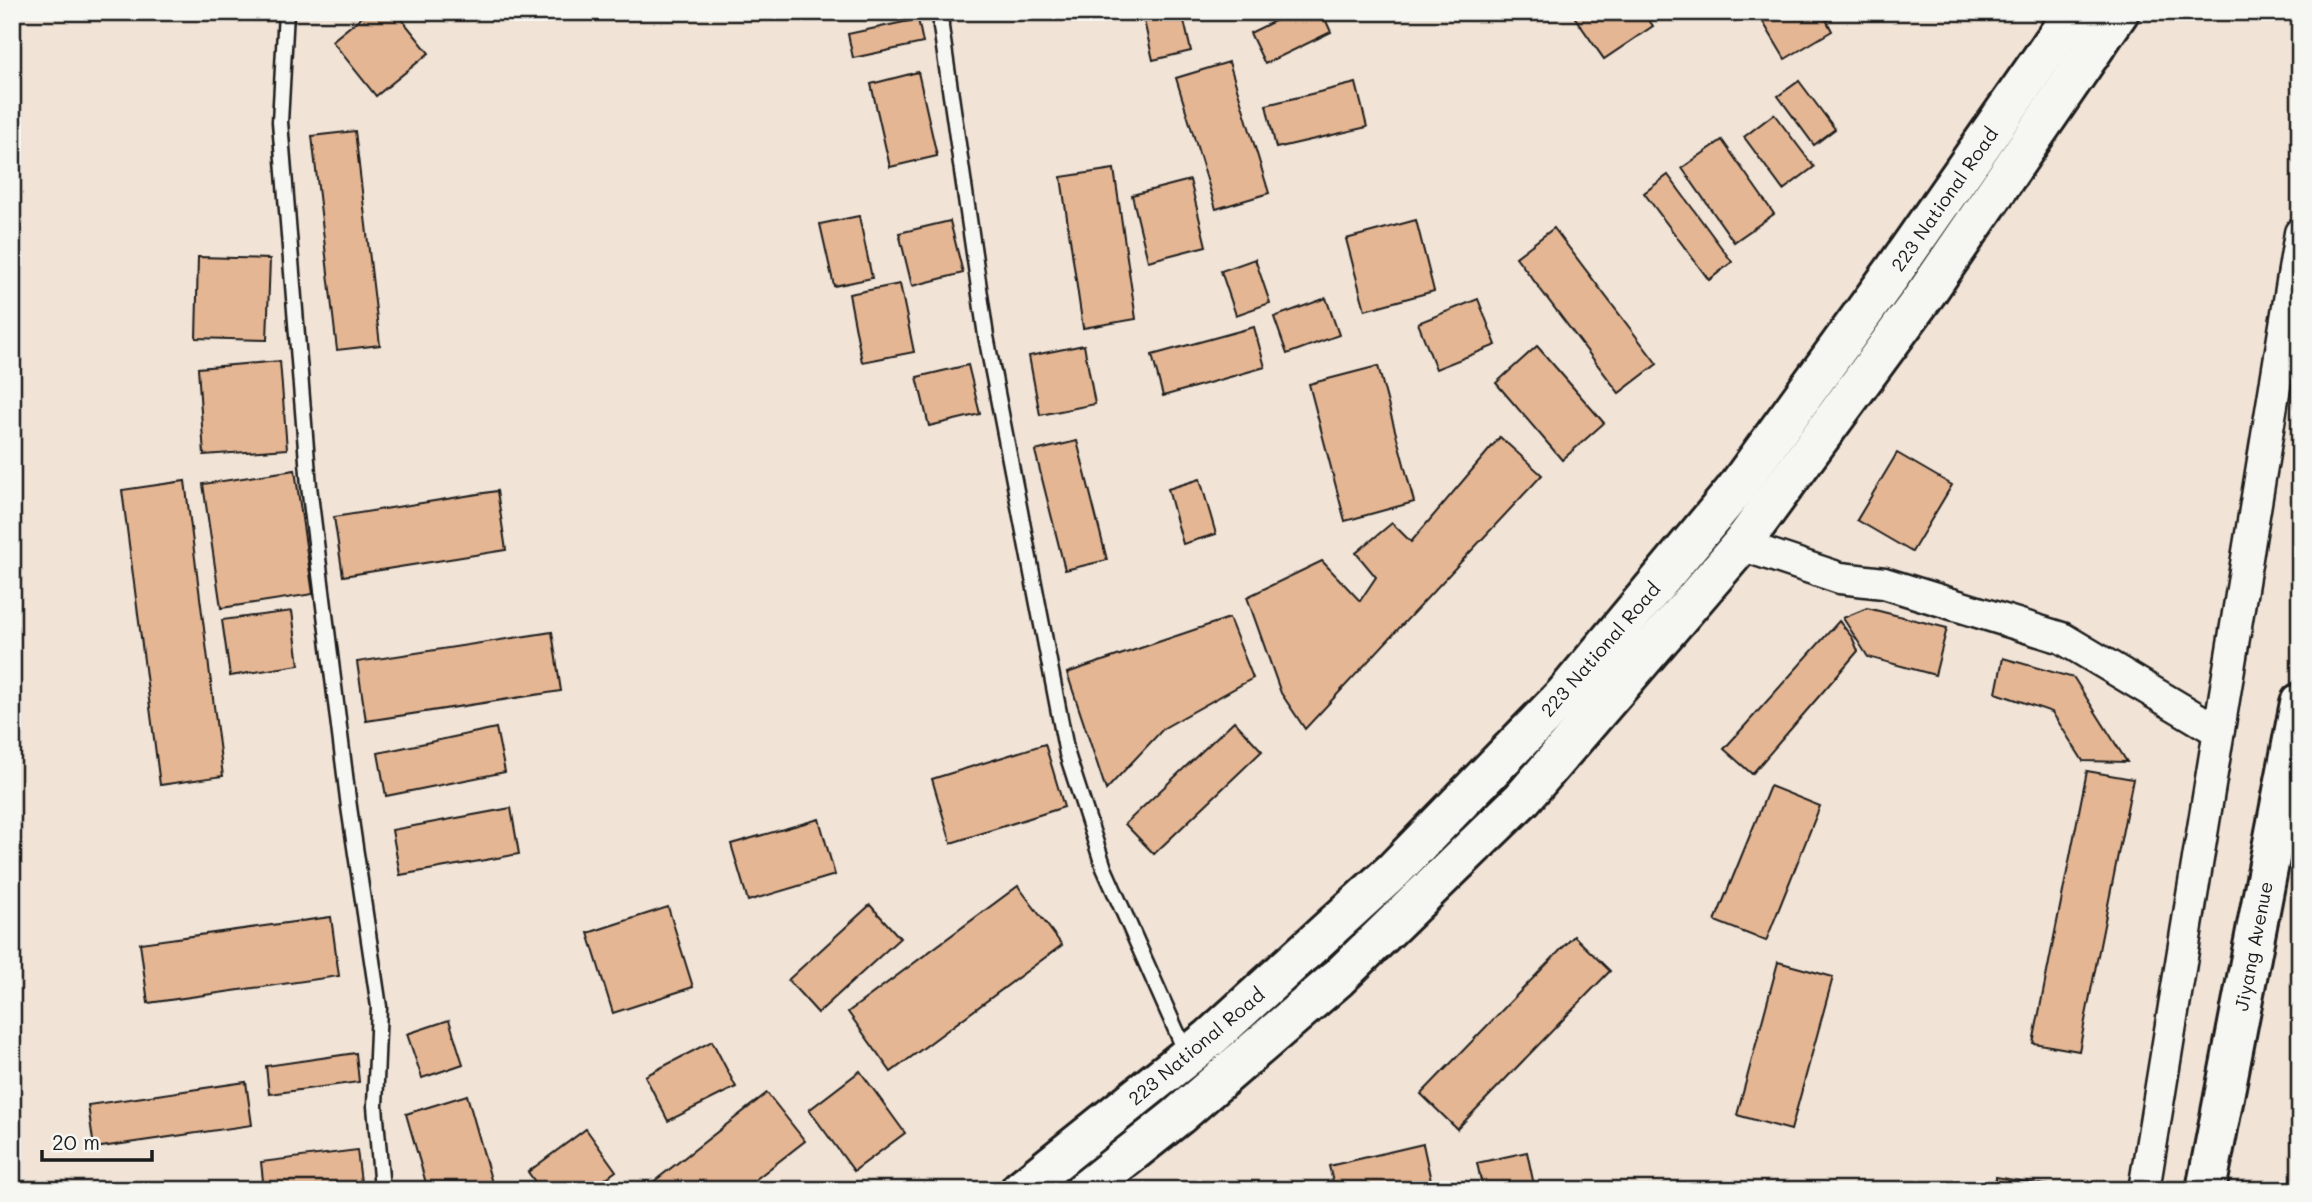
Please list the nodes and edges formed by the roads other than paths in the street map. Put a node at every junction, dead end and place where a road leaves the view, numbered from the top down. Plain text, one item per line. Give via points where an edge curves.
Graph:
1 (286, 12) edge
2 (941, 12) edge
3 (2074, 12) edge
4 (2119, 12) edge
5 (2300, 233) edge
6 (1741, 545) junction
7 (2300, 703) edge
8 (2218, 731) junction
9 (1188, 1056) junction
10 (382, 1190) edge
11 (1020, 1190) edge
12 (1085, 1190) edge
13 (2144, 1190) edge
14 (2206, 1190) edge

1 - 10 lane via 280,122 306,445 349,807 379,1007 375,1106
2 - 9 lane via 986,336 1067,754 1104,868
3 - 9 highway, 223 National Road via 1735,490 1565,694 1393,871
4 - 6 highway, 223 National Road via 1927,292
5 - 8 street
6 - 8 street via 1840,578 1884,583 2062,638
6 - 12 highway, 223 National Road via 1522,798 1338,978
7 - 14 highway, Jiyang Avenue
8 - 13 street
9 - 11 highway, 223 National Road

